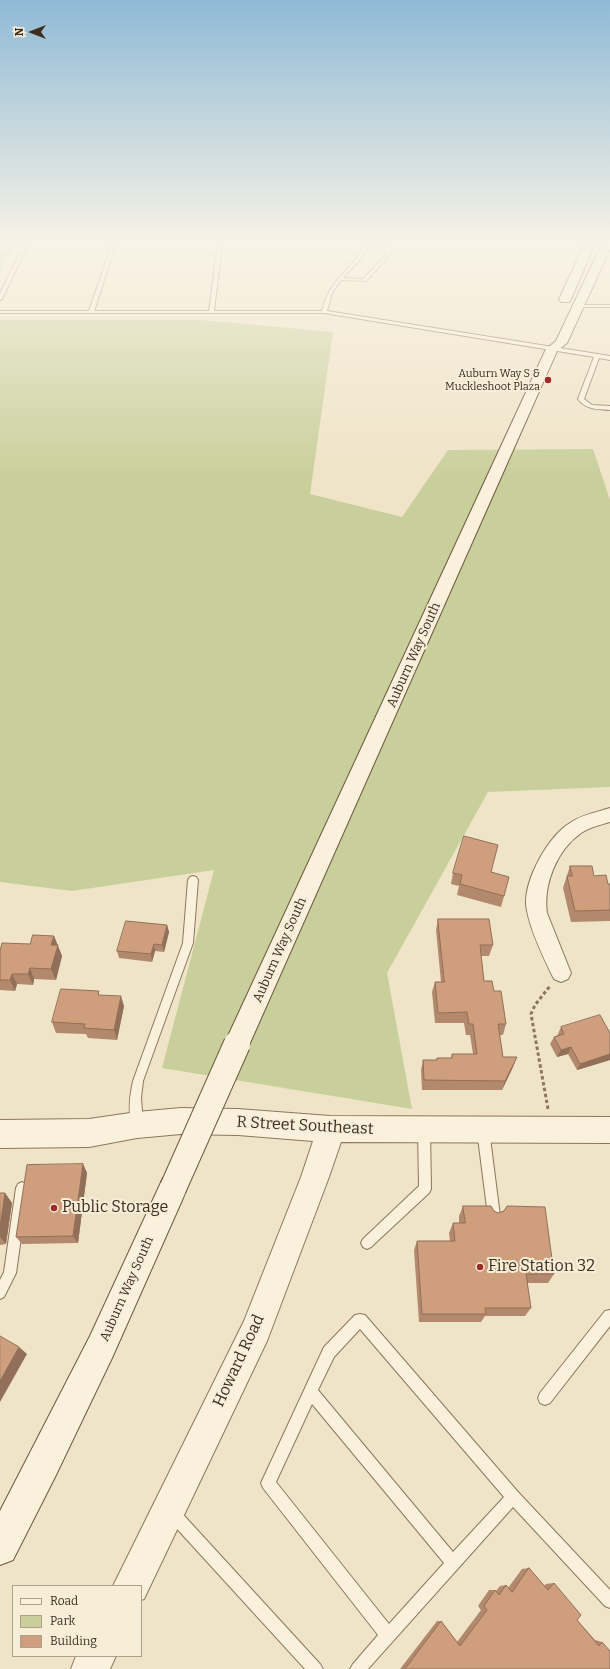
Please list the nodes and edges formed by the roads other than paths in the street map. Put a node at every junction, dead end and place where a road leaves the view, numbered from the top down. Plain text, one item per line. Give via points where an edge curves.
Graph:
1 (394, 322) edge
2 (571, 322) edge
3 (550, 344) junction
4 (597, 356) junction
5 (610, 358) edge
6 (610, 408) edge
7 (610, 816) edge
8 (193, 880) dead end
9 (561, 973) road end
10 (137, 1124) junction
11 (330, 1129) junction
12 (424, 1129) junction
13 (483, 1129) junction
14 (610, 1130) edge
15 (0, 1134) edge
16 (22, 1188) edge
17 (494, 1216) edge
18 (367, 1243) dead end
19 (0, 1292) edge
20 (610, 1316) edge
21 (311, 1392) junction
22 (545, 1398) dead end
23 (513, 1496) junction
24 (168, 1509) junction
25 (0, 1547) edge
26 (453, 1563) junction
27 (131, 1585) edge
28 (610, 1602) edge
29 (388, 1635) junction
30 (96, 1657) edge
31 (90, 1669) edge
32 (315, 1669) edge
33 (358, 1669) edge

1 - 3 lane
2 - 3 main road, Auburn Way South via 561,344
3 - 4 lane
3 - 25 main road, Auburn Way South, bridge via 101,1347
4 - 5 lane
4 - 6 lane via 581,399 584,404 590,406
7 - 9 street via 593,820 572,830 556,846 537,889 536,912
8 - 10 lane via 188,943 138,1081
10 - 11 main road, R Street Southeast via 181,1121 238,1122
10 - 15 main road, R Street Southeast via 89,1133
11 - 12 main road, R Street Southeast
11 - 24 main road, Howard Road via 315,1177 256,1330
12 - 13 main road, R Street Southeast
12 - 18 lane via 426,1189
13 - 14 main road, R Street Southeast
13 - 17 lane
16 - 19 lane via 10,1273
20 - 22 lane
21 - 23 lane via 329,1352 360,1320
21 - 26 lane
21 - 29 lane via 268,1483
23 - 26 lane
23 - 28 lane
24 - 27 main road, Howard Road
24 - 32 lane
26 - 29 lane
29 - 33 lane
30 - 31 main road

